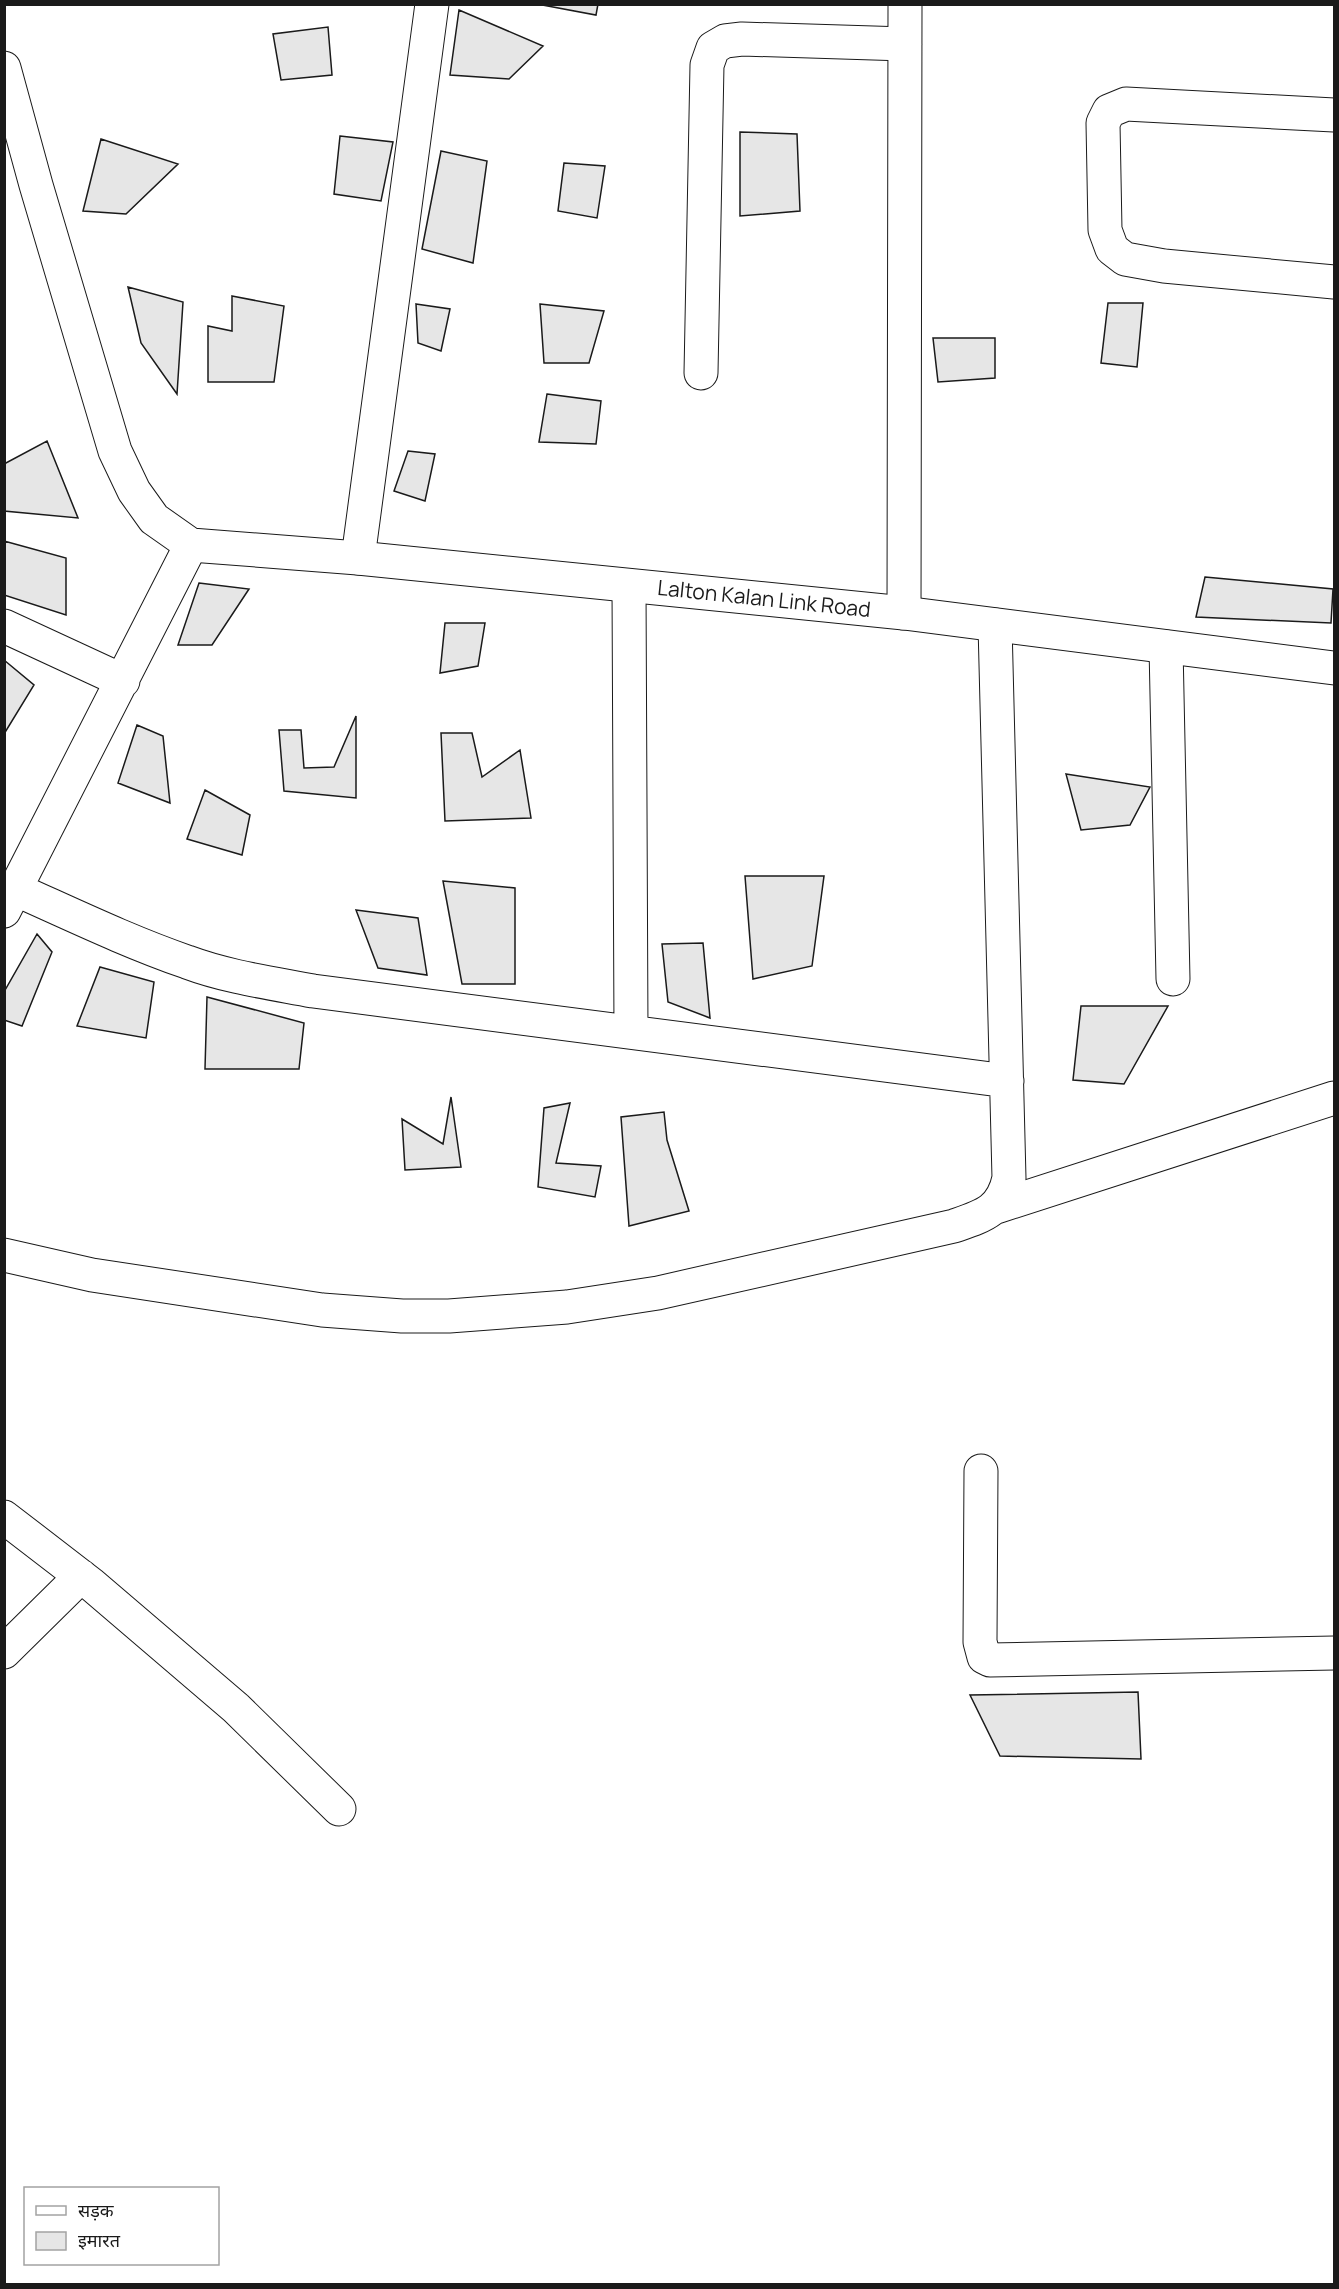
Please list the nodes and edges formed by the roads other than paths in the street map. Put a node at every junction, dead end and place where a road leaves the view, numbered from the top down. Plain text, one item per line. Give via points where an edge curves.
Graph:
1 (432, 4) edge
2 (905, 4) edge
3 (905, 44) junction
4 (4, 69) edge
5 (1335, 116) edge
6 (1335, 282) edge
7 (701, 373) dead end
8 (192, 545) junction
9 (358, 558) junction
10 (629, 586) junction
11 (904, 613) junction
12 (995, 625) junction
13 (4, 627) edge
14 (1166, 647) junction
15 (1335, 668) edge
16 (123, 681) junction
17 (11, 901) edge
18 (1173, 979) dead end
19 (631, 1032) junction
20 (1007, 1081) junction
21 (1335, 1098) edge
22 (996, 1207) junction
23 (4, 1255) edge
24 (981, 1471) dead end
25 (4, 1517) edge
26 (81, 1576) junction
27 (4, 1652) edge
28 (1335, 1653) edge
29 (339, 1809) dead end

1 - 9 street
2 - 3 street
3 - 7 street via 742,39 725,41 713,48 707,65
3 - 11 street
4 - 8 street via 115,451 134,491 154,519
5 - 6 street via 1126,104 1108,111 1103,123 1105,231 1112,249 1125,259
8 - 9 street, Lalton Kalan Link Road
8 - 16 street
9 - 10 street, Lalton Kalan Link Road
10 - 11 street, Lalton Kalan Link Road
10 - 19 street
11 - 12 street, Lalton Kalan Link Road
12 - 14 street, Lalton Kalan Link Road
12 - 20 street
13 - 16 street
14 - 15 street, Lalton Kalan Link Road
14 - 18 street
16 - 17 street
17 - 19 street via 223,973 313,991
19 - 20 street
20 - 22 street via 1010,1178
21 - 22 street
22 - 23 street via 954,1226 658,1293 567,1307 449,1316 322,1310 92,1275
24 - 28 street via 980,1642 984,1657 990,1660
25 - 26 street
26 - 27 street
26 - 29 street via 236,1708

